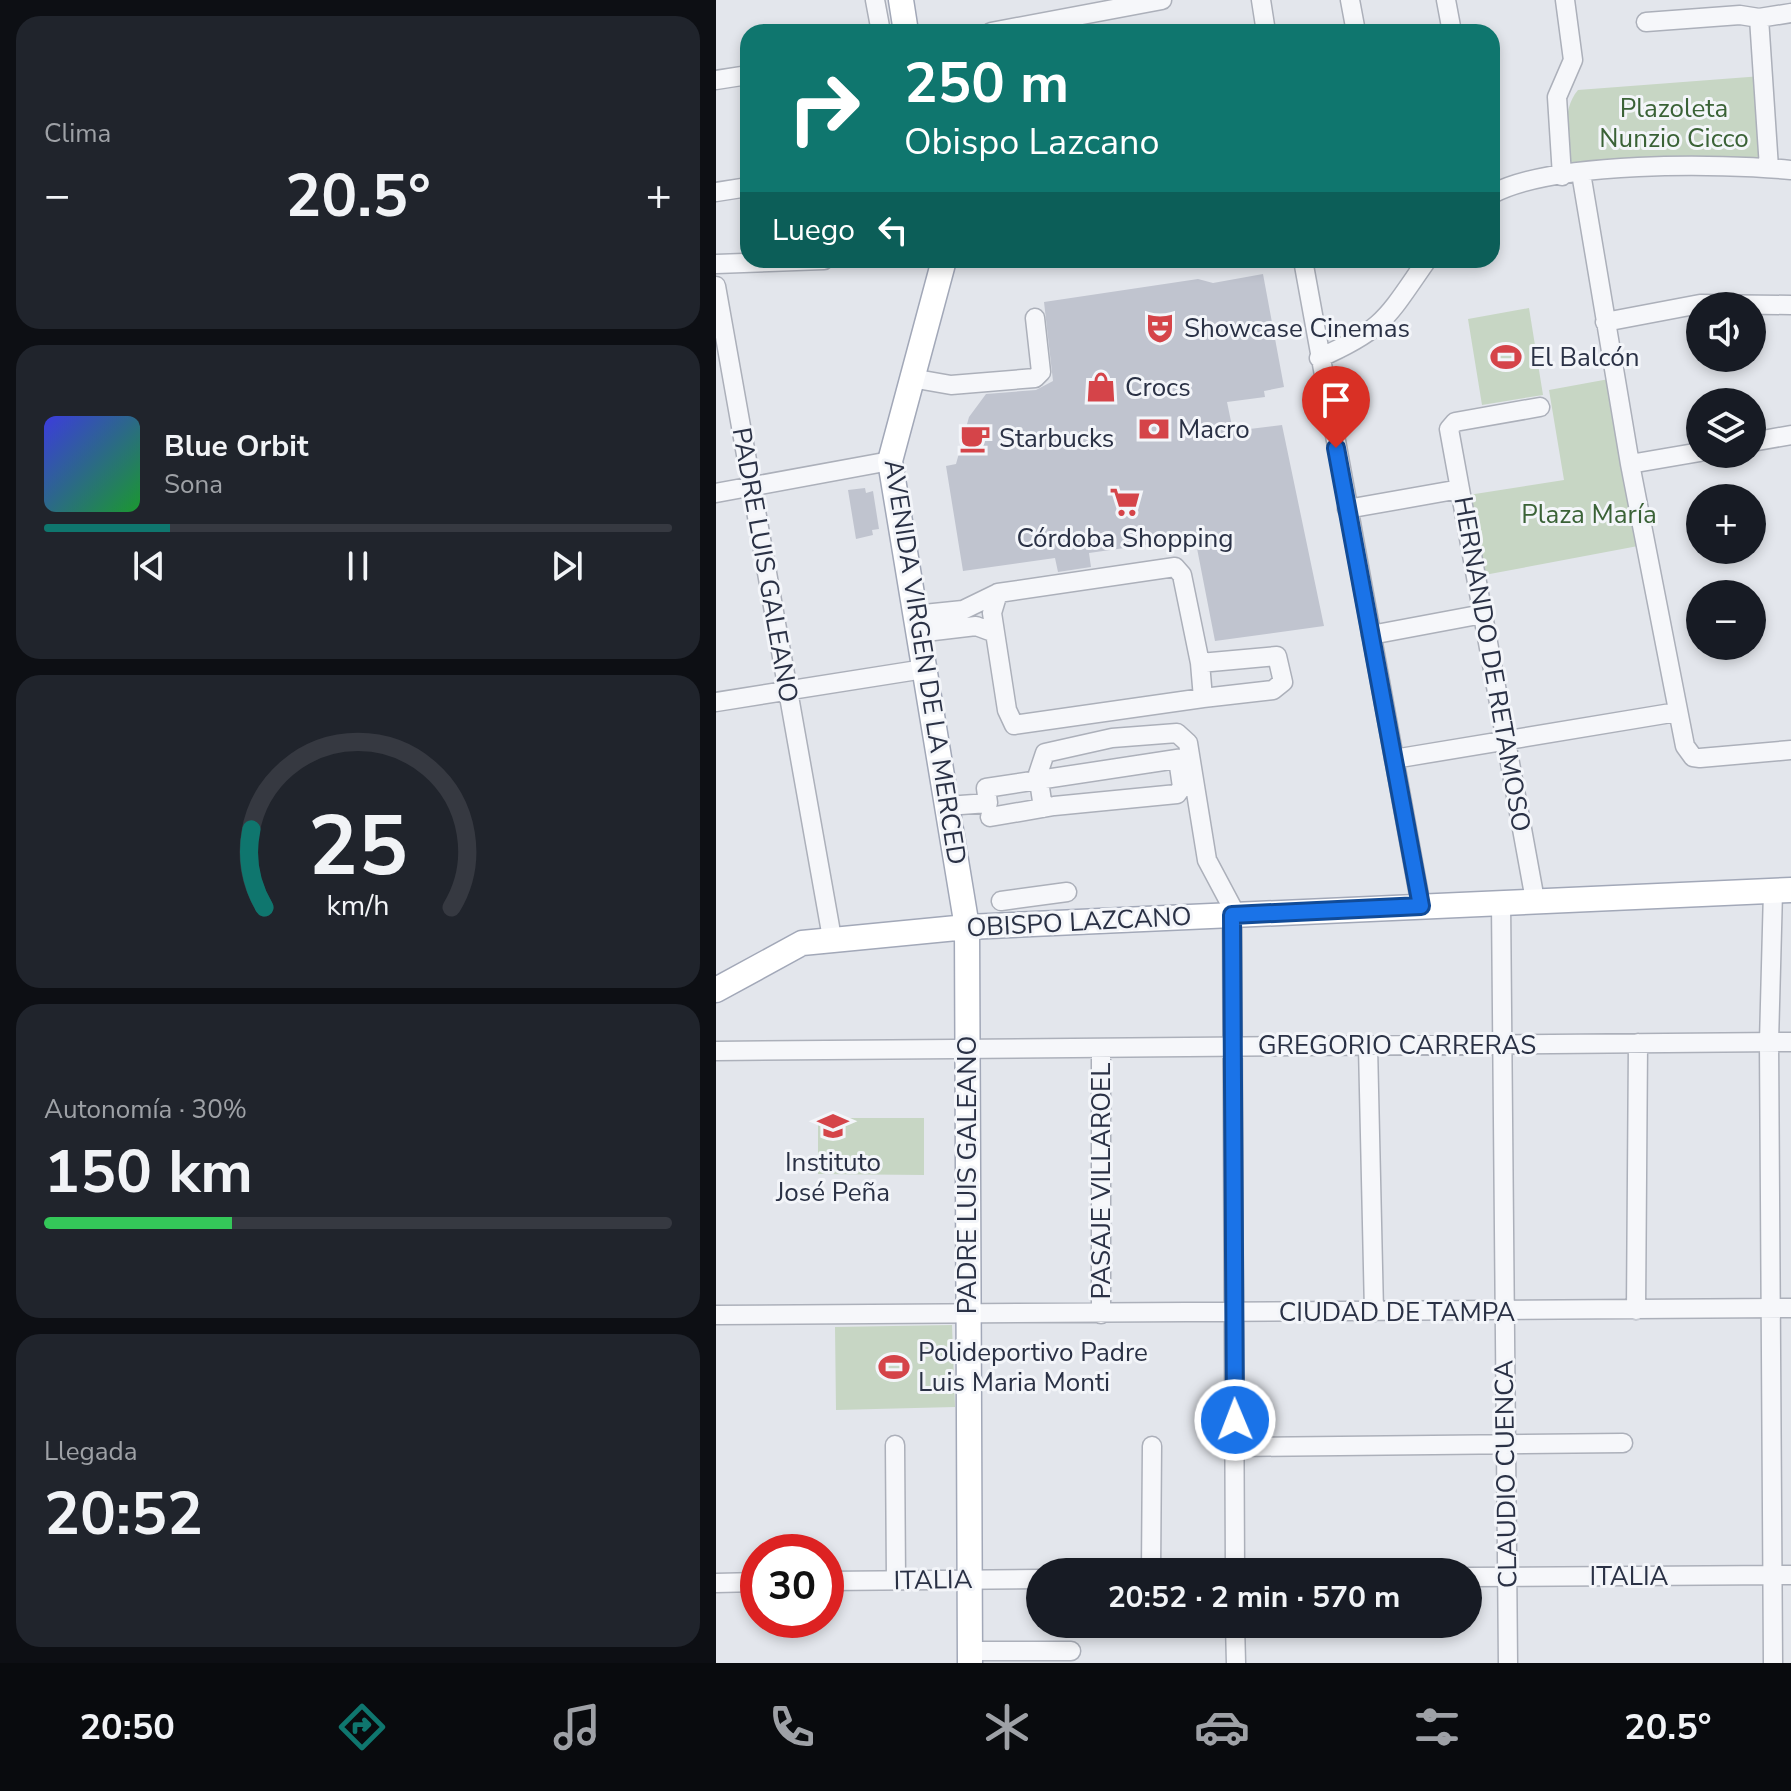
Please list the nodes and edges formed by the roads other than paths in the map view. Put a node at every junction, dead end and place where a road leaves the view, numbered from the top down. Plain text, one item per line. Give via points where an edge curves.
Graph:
1 (875, 0) edge
2 (901, 0) edge
3 (1162, 0) edge
4 (1261, 0) edge
5 (1350, 0) edge
6 (1446, 0) edge
7 (1565, 0) edge
8 (1791, 13) edge
9 (1759, 18) junction
10 (1646, 22) dead end
11 (880, 24) edge
12 (905, 24) edge
13 (1034, 24) edge
14 (1265, 24) edge
15 (1354, 24) edge
16 (1450, 24) edge
17 (740, 76) edge
18 (716, 80) edge
19 (1769, 168) junction
20 (1791, 170) edge
21 (1571, 174) junction
22 (740, 188) edge
23 (1500, 191) edge
24 (716, 192) edge
25 (740, 263) edge
26 (716, 264) edge
27 (942, 268) edge
28 (1304, 268) edge
29 (1421, 268) edge
30 (716, 286) edge
31 (1791, 305) edge
32 (1035, 318) dead end
33 (1605, 322) junction
34 (1319, 358) junction
35 (911, 378) junction
36 (1540, 407) dead end
37 (1791, 435) edge
38 (1766, 439) edge
39 (1686, 454) edge
40 (890, 461) junction
41 (1630, 464) junction
42 (751, 486) junction
43 (1460, 489) junction
44 (716, 493) edge
45 (1347, 509) junction
46 (998, 593) junction
47 (1483, 614) junction
48 (916, 624) junction
49 (995, 633) junction
50 (1371, 635) junction
51 (1200, 663) junction
52 (924, 669) junction
53 (787, 691) junction
54 (1203, 698) junction
55 (716, 702) edge
56 (1108, 710) junction
57 (1677, 712) junction
58 (1112, 738) junction
59 (1505, 741) junction
60 (1791, 750) edge
61 (1184, 758) junction
62 (1394, 759) junction
63 (1039, 781) junction
64 (947, 806) junction
65 (1043, 808) junction
66 (990, 817) dead end
67 (1216, 881) junction
68 (1782, 890) edge
69 (1067, 892) dead end
70 (1535, 900) junction
71 (1001, 901) dead end
72 (1501, 902) junction
73 (1421, 906) junction
74 (1232, 915) junction
75 (1204, 916) junction
76 (967, 927) junction
77 (832, 938) junction
78 (716, 990) edge
79 (1769, 1042) junction
80 (1791, 1042) edge
81 (1638, 1043) junction
82 (1500, 1044) junction
83 (1233, 1046) junction
84 (1368, 1046) junction
85 (1101, 1048) junction
86 (967, 1050) junction
87 (716, 1051) edge
88 (1791, 1308) edge
89 (1772, 1309) junction
90 (1636, 1310) junction
91 (1504, 1311) junction
92 (1374, 1312) junction
93 (1234, 1313) junction
94 (1101, 1314) junction
95 (716, 1315) edge
96 (967, 1315) junction
97 (1623, 1443) dead end
98 (1505, 1444) junction
99 (895, 1445) dead end
100 (1152, 1446) dead end
101 (1235, 1447) junction
102 (1151, 1558) edge
103 (1235, 1558) edge
104 (1791, 1575) edge
105 (1507, 1576) junction
106 (1772, 1576) junction
107 (1482, 1577) edge
108 (1026, 1579) edge
109 (896, 1580) junction
110 (968, 1580) junction
111 (844, 1581) edge
112 (740, 1582) edge
113 (716, 1583) edge
114 (1235, 1638) edge
115 (1071, 1651) dead end
116 (970, 1657) edge
117 (1236, 1663) edge
118 (1508, 1663) edge
119 (1773, 1663) edge

1 - 11 street
2 - 12 main road
3 - 13 street
4 - 14 street
5 - 15 street
6 - 16 street
7 - 21 street via 1573,60 1557,97
8 - 9 street
9 - 10 street
9 - 19 street
17 - 18 street
19 - 20 street
19 - 21 street
21 - 23 street via 1530,179
21 - 33 street
22 - 24 street
25 - 26 street
27 - 35 main road, AVENIDA VIRGEN DE LA MERCED
28 - 34 street
29 - 34 street via 1382,324
30 - 42 street, PADRE LUIS GALEANO
31 - 33 street via 1700,304
32 - 35 street via 1039,376 960,384
33 - 41 street
34 - 45 street
35 - 40 main road, AVENIDA VIRGEN DE LA MERCED
36 - 43 street, HERNANDO DE RETAMOSO via 1455,422 1449,429
37 - 38 street
39 - 41 street
40 - 42 street
40 - 48 main road, AVENIDA VIRGEN DE LA MERCED
41 - 57 street
42 - 44 street
42 - 53 street, PADRE LUIS GALEANO
43 - 45 street
43 - 47 street, HERNANDO DE RETAMOSO
45 - 50 street
46 - 48 street
46 - 49 street via 992,613
46 - 51 street via 1175,567 1182,575
47 - 50 street
47 - 59 street, HERNANDO DE RETAMOSO
48 - 49 street via 976,626
48 - 52 main road, AVENIDA VIRGEN DE LA MERCED
49 - 56 street via 1014,725
50 - 62 street
51 - 54 street
51 - 54 street via 1277,656 1283,682 1273,690
52 - 53 street
52 - 64 main road, AVENIDA VIRGEN DE LA MERCED
53 - 55 street
53 - 77 street, PADRE LUIS GALEANO
54 - 56 street
56 - 58 street
57 - 59 street
57 - 60 street via 1693,757
58 - 61 street via 1177,733 1184,737
58 - 63 street via 1045,753
59 - 62 street
59 - 70 street, HERNANDO DE RETAMOSO
61 - 63 street
61 - 65 street via 1177,794
61 - 67 street via 1200,800 1207,860
62 - 73 street
63 - 64 street via 986,788 988,803
63 - 65 street
64 - 76 main road, AVENIDA VIRGEN DE LA MERCED
65 - 66 street
67 - 74 street via 1229,899
67 - 75 street via 1215,903
68 - 70 main road, OBISPO LAZCANO
68 - 79 street
69 - 71 street
70 - 72 main road, OBISPO LAZCANO
72 - 73 main road, OBISPO LAZCANO
72 - 82 street, CLAUDIO CUENCA
73 - 74 main road, OBISPO LAZCANO
74 - 75 main road, OBISPO LAZCANO
74 - 83 street
75 - 76 main road, OBISPO LAZCANO
76 - 77 main road, OBISPO LAZCANO
76 - 86 main road, PADRE LUIS GALEANO
77 - 78 main road, OBISPO LAZCANO via 792,947
79 - 80 street, GREGORIO CARRERAS
79 - 81 street, GREGORIO CARRERAS
79 - 89 street
81 - 82 street, GREGORIO CARRERAS
81 - 90 street
82 - 84 street, GREGORIO CARRERAS
82 - 91 street, CLAUDIO CUENCA
83 - 84 street, GREGORIO CARRERAS
83 - 85 street, GREGORIO CARRERAS
83 - 93 street
84 - 92 street
85 - 86 street, GREGORIO CARRERAS
85 - 94 street, PASAJE VILLAROEL
86 - 87 street, GREGORIO CARRERAS
86 - 96 main road, PADRE LUIS GALEANO
88 - 89 street, CIUDAD DE TAMPA
89 - 90 street, CIUDAD DE TAMPA
89 - 106 street
90 - 91 street, CIUDAD DE TAMPA
91 - 92 street, CIUDAD DE TAMPA
91 - 98 street, CLAUDIO CUENCA
92 - 93 street, CIUDAD DE TAMPA
93 - 94 street, CIUDAD DE TAMPA
93 - 101 street
94 - 96 street, CIUDAD DE TAMPA
95 - 96 street, CIUDAD DE TAMPA
96 - 110 main road, PADRE LUIS GALEANO
97 - 98 street
98 - 101 street
98 - 105 street, CLAUDIO CUENCA
99 - 109 street
100 - 102 street
101 - 103 street
104 - 106 street, ITALIA
105 - 106 street, ITALIA
105 - 107 street, ITALIA
105 - 118 street, CLAUDIO CUENCA
106 - 119 street
108 - 110 street, ITALIA
109 - 110 street, ITALIA
109 - 111 street, ITALIA
110 - 116 main road, PADRE LUIS GALEANO
112 - 113 street
114 - 117 street
115 - 116 street

